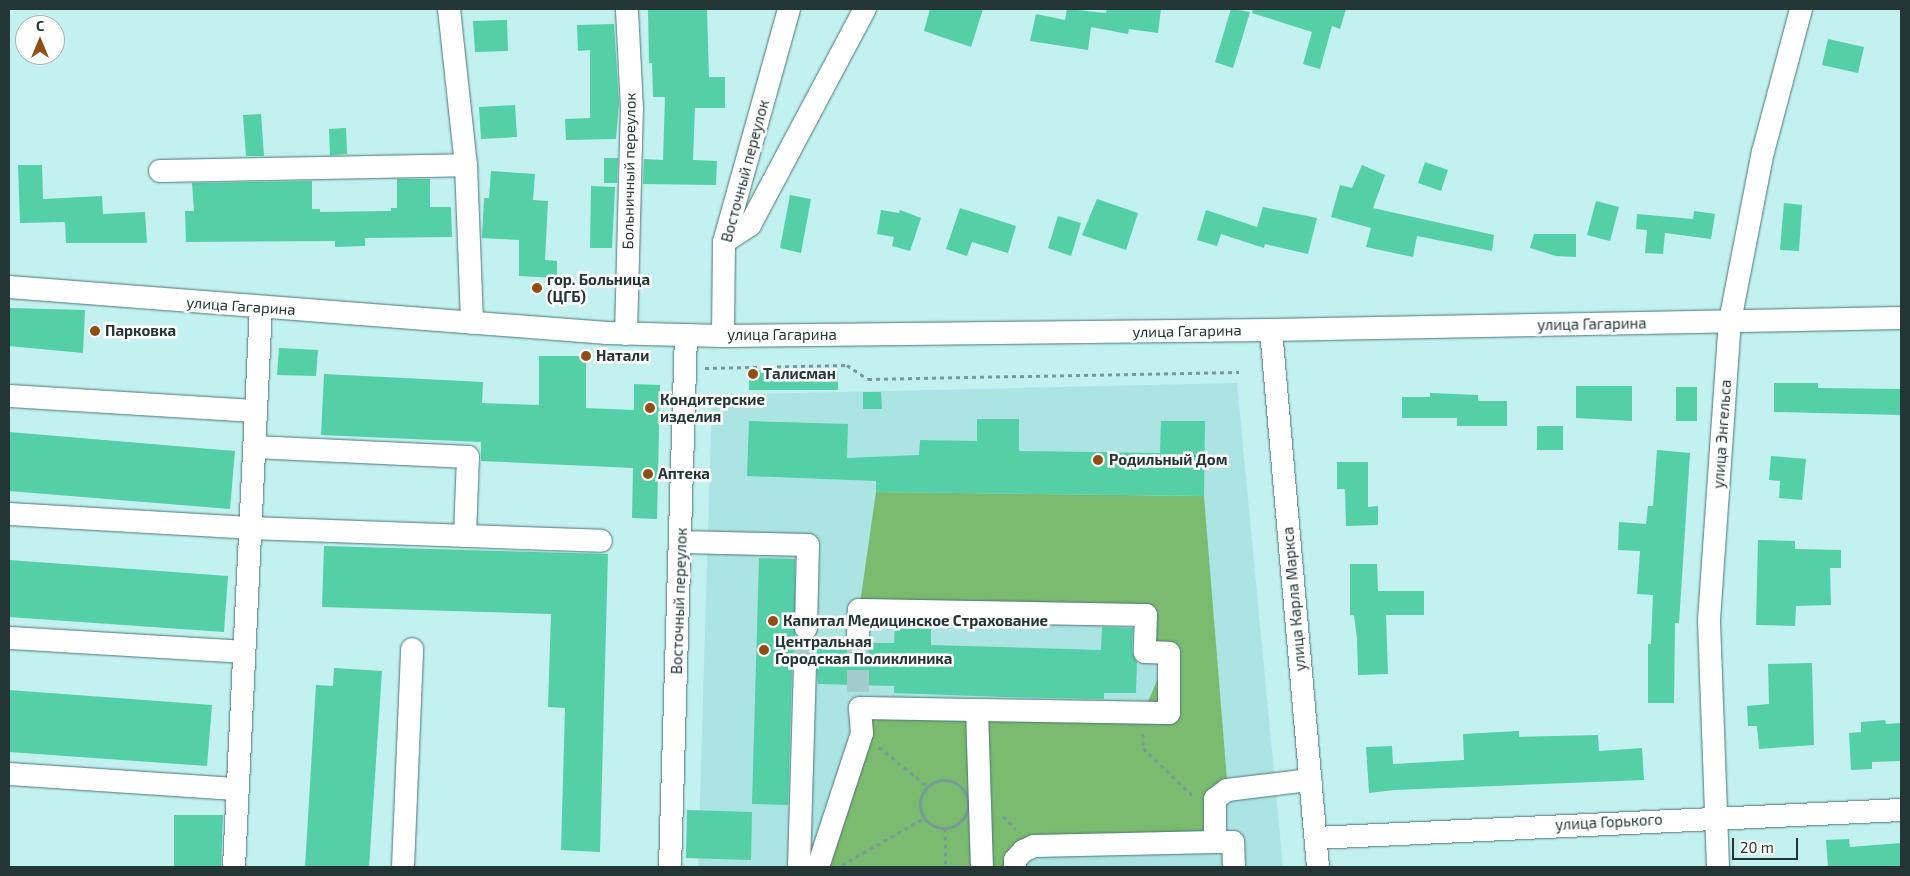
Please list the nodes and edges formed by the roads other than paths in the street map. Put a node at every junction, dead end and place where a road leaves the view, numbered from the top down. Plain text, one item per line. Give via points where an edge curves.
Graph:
1 (450, 9) edge
2 (627, 9) edge
3 (790, 9) edge
4 (865, 9) edge
5 (1801, 9) edge
6 (466, 165) junction
7 (160, 171) dead end
8 (724, 242) junction
9 (9, 287) edge
10 (261, 307) junction
11 (1901, 318) edge
12 (1730, 321) junction
13 (472, 323) junction
14 (1271, 330) junction
15 (626, 334) junction
16 (686, 334) junction
17 (723, 336) junction
18 (9, 396) edge
19 (256, 411) junction
20 (254, 447) junction
21 (9, 514) edge
22 (250, 528) junction
23 (465, 536) junction
24 (601, 541) dead end
25 (680, 542) junction
26 (806, 628) tunnel mouth
27 (858, 635) tunnel mouth
28 (9, 638) edge
29 (412, 649) dead end
30 (244, 652) junction
31 (805, 668) tunnel mouth
32 (978, 710) junction
33 (9, 774) edge
34 (1310, 780) junction
35 (236, 789) junction
36 (1901, 810) edge
37 (1714, 816) junction
38 (1316, 838) junction
39 (1215, 842) junction
40 (234, 867) edge
41 (404, 867) edge
42 (670, 867) edge
43 (798, 867) edge
44 (818, 867) edge
45 (982, 867) edge
46 (1015, 867) edge
47 (1234, 867) edge
48 (1318, 867) edge
49 (1718, 867) edge

1 - 6 street
2 - 15 street, Больничный переулок via 632,110
3 - 8 street, Восточный переулок
4 - 8 street via 750,225
5 - 12 street, улица Энгельса via 1763,152
6 - 7 street
6 - 13 street
8 - 17 street, Восточный переулок
9 - 10 street, улица Гагарина
10 - 13 street, улица Гагарина
10 - 19 street
11 - 12 street, улица Гагарина
12 - 14 street, улица Гагарина
12 - 37 street, улица Энгельса via 1709,620
13 - 15 street, улица Гагарина
14 - 17 street, улица Гагарина
14 - 34 street, улица Карла Маркса
15 - 16 street, улица Гагарина
16 - 17 street, улица Гагарина
16 - 25 street, Восточный переулок
18 - 19 street
19 - 20 street
20 - 22 street
20 - 23 street via 468,457
21 - 22 street
22 - 23 street
22 - 30 street
23 - 24 street
25 - 26 street via 808,545
25 - 42 street, Восточный переулок
27 - 32 street via 860,610 1146,615 1145,652 1169,653 1168,713
28 - 30 street
29 - 41 street
30 - 35 street
31 - 43 street
32 - 44 street via 859,700 862,733
32 - 45 street
33 - 35 street
34 - 38 street, улица Карла Маркса
34 - 39 street via 1227,790 1215,799
35 - 40 street
36 - 37 street, улица Горького
37 - 38 street, улица Горького
37 - 49 street, улица Энгельса
38 - 48 street, улица Карла Маркса
39 - 46 street via 1034,846 1023,851 1015,860
39 - 47 street via 1233,842

